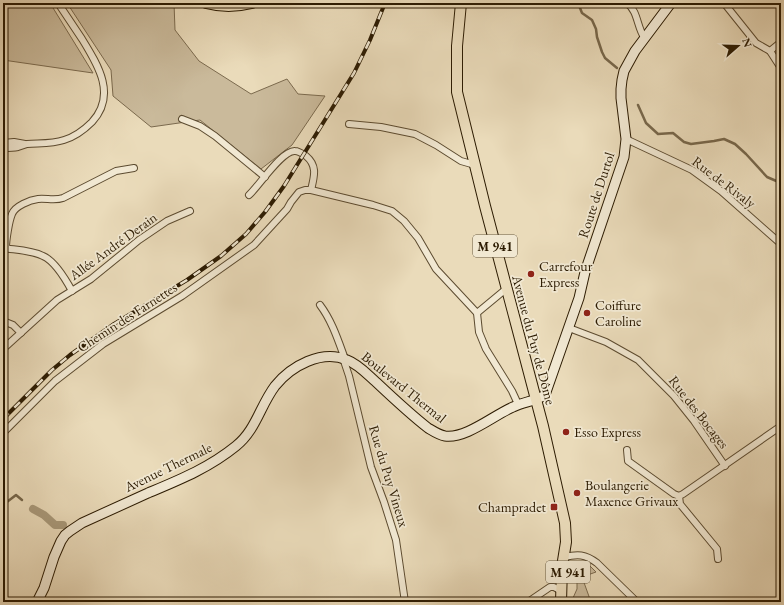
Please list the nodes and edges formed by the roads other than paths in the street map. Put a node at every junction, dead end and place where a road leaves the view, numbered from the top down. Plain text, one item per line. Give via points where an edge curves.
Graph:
1 (58, 3) edge
2 (206, 3) edge
3 (252, 3) edge
4 (461, 3) edge
5 (627, 3) edge
6 (671, 3) edge
7 (724, 3) edge
8 (644, 37) junction
9 (781, 42) edge
10 (770, 51) junction
11 (781, 68) edge
12 (182, 119) dead end
13 (349, 124) dead end
14 (626, 139) junction
15 (3, 143) edge
16 (25, 144) junction
17 (3, 148) edge
18 (475, 165) junction
19 (134, 168) dead end
20 (265, 177) junction
21 (311, 190) junction
22 (249, 195) dead end
23 (190, 211) dead end
24 (781, 244) edge
25 (4, 248) edge
26 (506, 289) junction
27 (72, 291) junction
28 (320, 305) dead end
29 (477, 313) junction
30 (3, 321) edge
31 (569, 328) junction
32 (21, 333) junction
33 (3, 349) edge
34 (344, 358) junction
35 (535, 400) junction
36 (518, 404) junction
37 (781, 426) edge
38 (3, 433) edge
39 (627, 450) dead end
40 (725, 466) junction
41 (679, 496) junction
42 (566, 557) junction
43 (718, 559) dead end
44 (561, 591) junction
45 (37, 602) edge
46 (405, 602) edge
47 (528, 602) edge
48 (561, 602) edge
49 (566, 602) edge
50 (637, 602) edge

1 - 16 street via 97,64 104,85 104,101 93,121 76,135 57,142
2 - 3 main road via 219,6
4 - 18 main road, Avenue du Puy de Dôme / M 941 via 457,46 457,92
5 - 8 street via 632,8
6 - 8 main road, Route de Durtol
7 - 10 street via 756,44
8 - 14 main road, Route de Durtol via 627,64 622,80 621,98
9 - 10 street
10 - 11 street
12 - 20 street via 200,126 215,136
13 - 18 street via 415,134 461,161
14 - 24 street, Rue de Rivaly via 692,170 721,191
14 - 31 main road, Route de Durtol via 624,157
15 - 16 street
16 - 17 street
18 - 26 main road, Avenue du Puy de Dôme / M 941
19 - 25 street via 116,171 63,198 35,199 18,207 12,213
20 - 21 street via 286,154 298,152 313,163 314,177
20 - 22 street
21 - 29 street via 392,211 409,226 436,269
21 - 38 street, Chemin des Farnettes via 299,192 254,245 182,296 103,344 55,381
23 - 27 street, Allée André Derain via 167,221 149,233
25 - 27 street via 32,252 46,258 60,272
26 - 29 street
26 - 35 main road, Avenue du Puy de Dôme / M 941
27 - 32 street, Allée André Derain via 57,300
28 - 34 street, Rue du Puy Vineux via 329,318
29 - 36 street via 479,332 486,349
30 - 32 street via 13,325
31 - 35 main road, Route de Durtol via 546,395
31 - 40 street, Rue des Bocages via 606,342 638,360 674,396
32 - 33 street, Allée André Derain
34 - 36 main road, Boulevard Thermal via 360,368 433,432 444,436 468,432
34 - 45 main road, Avenue Thermale via 312,360 285,376 275,387 245,437 212,463 191,475 76,526 65,535 58,548
34 - 46 street, Rue du Puy Vineux via 371,467 396,540
35 - 36 main road, Boulevard Thermal
35 - 42 main road, Avenue du Puy de Dôme / M 941 via 565,523
37 - 40 street
39 - 41 street via 628,461
40 - 41 street
41 - 43 street via 680,504 717,549
42 - 44 main road, Avenue du Puy de Dôme / M 941
42 - 49 main road, Avenue du Puy de Dôme / M 941
42 - 50 street via 579,555 591,559
44 - 47 street via 550,587
44 - 48 main road, Avenue du Puy de Dôme / M 941

